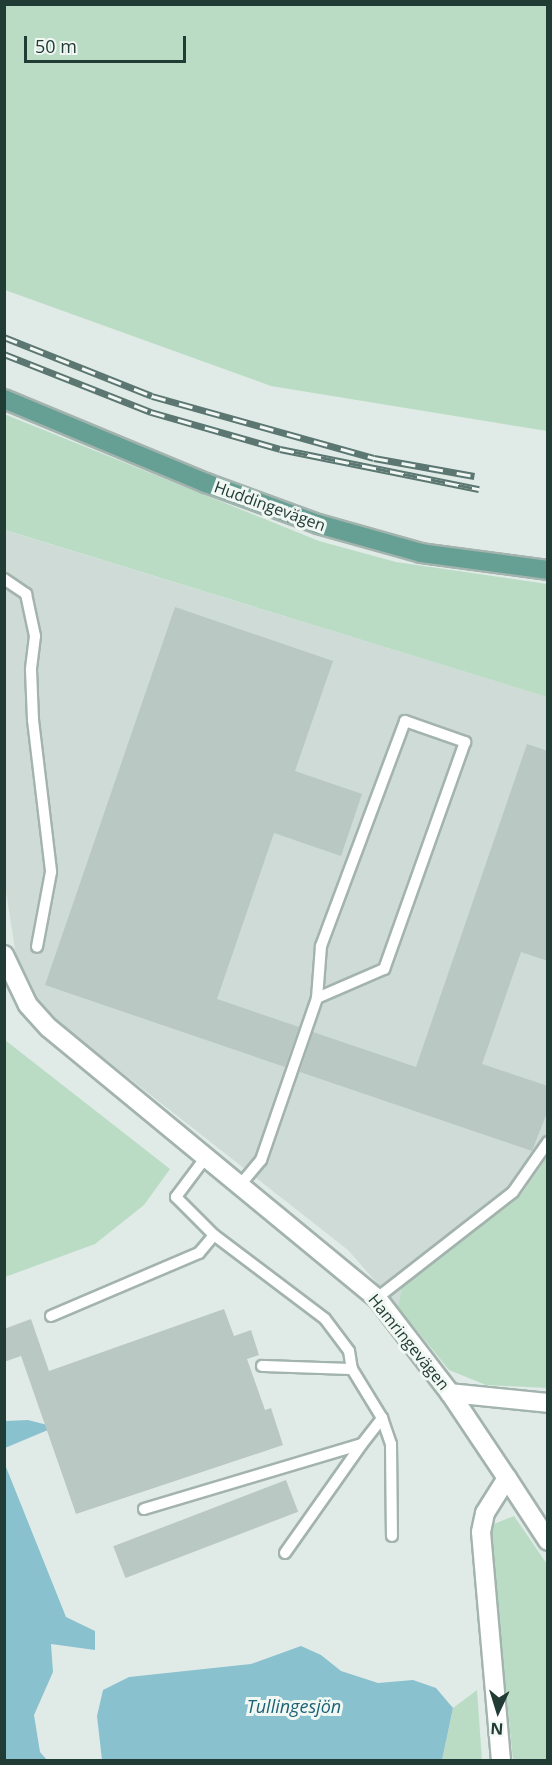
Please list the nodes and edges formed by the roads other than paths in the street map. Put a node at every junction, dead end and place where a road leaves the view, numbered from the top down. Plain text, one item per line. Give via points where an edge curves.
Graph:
1 (4, 399) edge
2 (548, 570) edge
3 (4, 579) edge
4 (37, 946) dead end
5 (4, 955) edge
6 (317, 998) junction
7 (548, 1142) edge
8 (206, 1158) junction
9 (240, 1185) junction
10 (214, 1235) junction
11 (377, 1298) junction
12 (51, 1316) dead end
13 (262, 1366) dead end
14 (352, 1369) junction
15 (450, 1393) junction
16 (548, 1403) edge
17 (382, 1418) junction
18 (362, 1444) junction
19 (507, 1478) junction
20 (144, 1509) dead end
21 (392, 1536) dead end
22 (548, 1541) edge
23 (285, 1553) dead end
24 (501, 1761) edge

1 - 2 main road, Huddingevägen via 318,524 421,553
3 - 4 lane via 26,594 35,636 31,670 34,732 51,872
5 - 8 street, Hamringevägen via 28,1005 49,1028
6 - 6 lane via 321,946 405,722 465,742 384,969
6 - 9 lane via 261,1160
7 - 11 lane via 513,1192
8 - 9 street, Hamringevägen
8 - 10 lane via 176,1197
9 - 11 street, Hamringevägen
10 - 12 lane via 199,1252
10 - 14 lane via 325,1319 349,1351
11 - 15 street, Hamringevägen
13 - 14 lane
14 - 17 lane
15 - 16 street
15 - 19 street, Hamringevägen
17 - 18 lane
17 - 21 lane via 391,1444
18 - 20 lane
18 - 23 lane
19 - 22 street, Hamringevägen
19 - 24 street via 485,1514 481,1532

